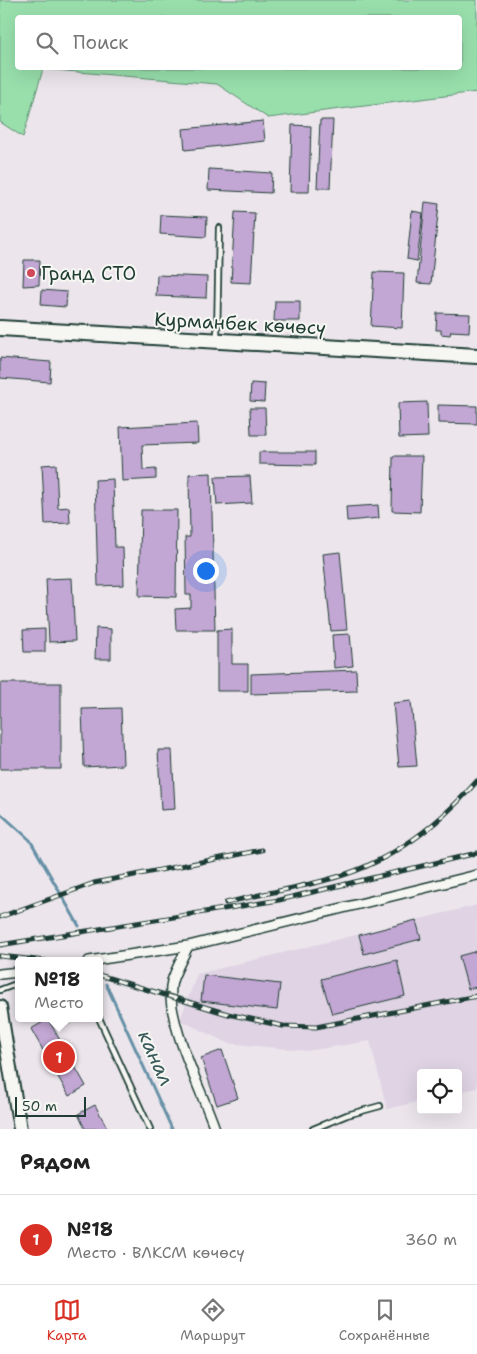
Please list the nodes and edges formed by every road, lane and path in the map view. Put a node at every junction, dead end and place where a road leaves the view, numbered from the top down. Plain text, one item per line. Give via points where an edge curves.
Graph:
1 (219, 228) dead end
2 (0, 328) edge
3 (217, 341) junction
4 (477, 356) edge
5 (477, 875) edge
6 (188, 946) junction
7 (103, 959) edge
8 (15, 972) edge
9 (0, 974) edge
10 (15, 984) edge
11 (0, 990) edge
12 (0, 1007) edge
13 (101, 1022) edge
14 (380, 1106) dead end
15 (20, 1129) edge
16 (150, 1129) edge
17 (215, 1129) edge
18 (313, 1129) edge

1 - 3 lane
2 - 3 main road, Курманбек көчөсү
3 - 4 main road, Курманбек көчөсү
5 - 6 street
6 - 7 street
6 - 17 street via 172,982 171,996 175,1023
8 - 9 street
10 - 11 lane
12 - 15 street
13 - 16 lane
14 - 18 lane

